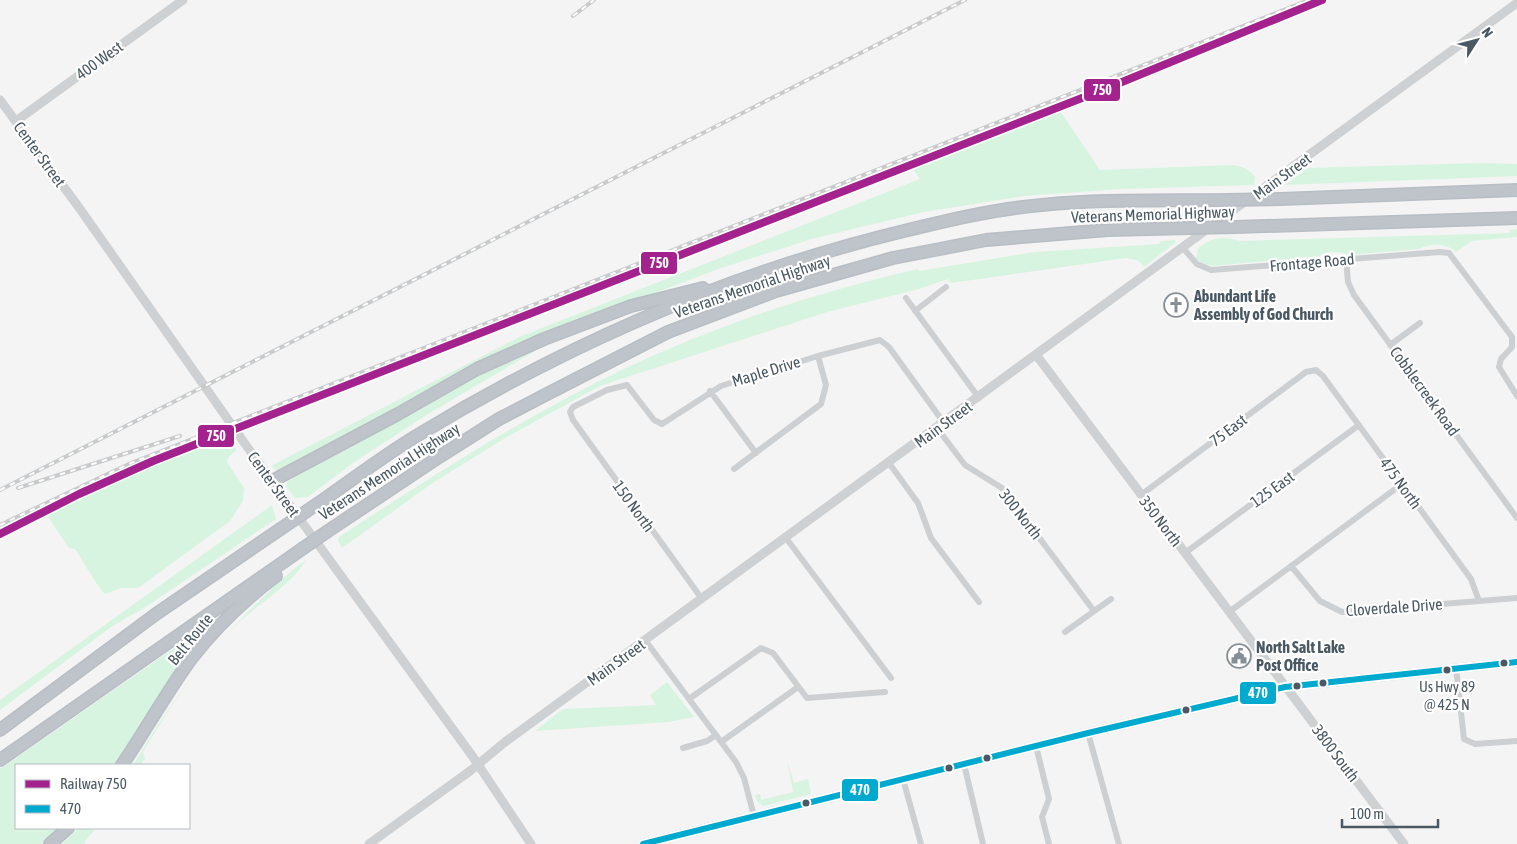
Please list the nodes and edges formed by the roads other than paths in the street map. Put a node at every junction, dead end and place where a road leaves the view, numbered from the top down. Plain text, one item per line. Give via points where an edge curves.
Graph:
1 (183, 0) edge
2 (1517, 3) edge
3 (0, 100) edge
4 (16, 121) junction
5 (1517, 190) edge
6 (1517, 218) edge
7 (1184, 248) junction
8 (1346, 259) junction
9 (739, 279) junction
10 (946, 287) dead end
11 (906, 298) dead end
12 (915, 311) junction
13 (1420, 323) dead end
14 (882, 340) joint
15 (1390, 345) junction
16 (818, 356) junction
17 (1036, 356) junction
18 (1316, 370) joint
19 (710, 391) junction
20 (1517, 396) edge
21 (979, 398) junction
22 (660, 424) joint
23 (941, 425) junction
24 (1359, 425) junction
25 (756, 453) junction
26 (889, 463) junction
27 (734, 469) dead end
28 (272, 481) junction
29 (1402, 484) junction
30 (1141, 495) junction
31 (1517, 518) edge
32 (786, 538) junction
33 (302, 549) junction
34 (1185, 553) junction
35 (1291, 566) junction
36 (1517, 598) edge
37 (702, 599) junction
38 (1111, 599) dead end
39 (1479, 601) junction
40 (979, 602) dead end
41 (1094, 611) junction
42 (1229, 612) junction
43 (1065, 632) dead end
44 (645, 640) junction
45 (1517, 662) edge
46 (1456, 668) junction
47 (891, 678) dead end
48 (798, 687) junction
49 (1285, 687) junction
50 (885, 692) dead end
51 (689, 699) junction
52 (0, 730) edge
53 (1088, 733) junction
54 (716, 736) junction
55 (721, 742) junction
56 (1517, 742) edge
57 (1036, 746) junction
58 (683, 748) dead end
59 (0, 760) edge
60 (123, 764) edge
61 (964, 764) junction
62 (477, 765) junction
63 (903, 779) junction
64 (754, 816) junction
65 (67, 829) edge
66 (50, 844) edge
67 (369, 844) edge
68 (531, 844) edge
69 (643, 844) edge
70 (921, 844) edge
71 (983, 844) edge
72 (1049, 844) edge
73 (1119, 844) edge
74 (1404, 844) edge

1 - 4 street, 400 West
2 - 7 street, Main Street
3 - 4 street, Center Street
4 - 28 street, Center Street
5 - 9 highway, Veterans Memorial Highway, bridge via 1041,205 879,237
6 - 33 highway, Veterans Memorial Highway, bridge via 1108,230 986,240 894,258 776,291 668,332 499,420 439,456
7 - 8 street, Frontage Road via 1196,264 1211,270
7 - 17 street, Main Street
8 - 15 street, Cobblecreek Road via 1352,291
8 - 20 street, Frontage Road via 1449,253 1512,337 1512,348 1498,367
9 - 28 highway via 631,306 544,338 477,369
9 - 52 highway, Veterans Memorial Highway, bridge via 576,350 417,436 156,614
10 - 12 street
11 - 12 street
12 - 21 street
13 - 15 street
14 - 16 street, Maple Drive
14 - 23 street, 300 North
15 - 31 street, Cobblecreek Road
16 - 19 street, Maple Drive
16 - 25 street via 826,385 818,408
17 - 21 street, Main Street
17 - 30 street, 350 North
18 - 24 street, 475 North
18 - 30 street, 75 East via 1306,372
19 - 22 street, Maple Drive
19 - 25 street
21 - 23 street, Main Street
22 - 37 street, 150 North via 629,386 623,385 607,390 570,411 573,420
23 - 26 street, Main Street
23 - 41 street, 300 North via 968,468 1002,488
24 - 29 street, 475 North
24 - 34 street, 125 East
25 - 27 street
26 - 32 street, Main Street
26 - 40 street via 918,503 931,538
28 - 62 street, Center Street
29 - 35 street
29 - 39 street, 475 North via 1471,579
30 - 34 street, 350 North
32 - 37 street, Main Street
32 - 47 street
33 - 59 highway, Veterans Memorial Highway
33 - 60 highway, Belt Route via 284,570 247,599 206,641
34 - 42 street, 350 North
35 - 39 street, Cloverdale Drive via 1316,598 1338,611
35 - 42 street
36 - 39 street, Cloverdale Drive
37 - 44 street, Main Street
38 - 41 street
41 - 43 street
42 - 49 street, 350 North
44 - 51 street
44 - 62 street, Main Street
45 - 46 main road
46 - 49 main road
46 - 56 street via 1464,739 1475,744
48 - 50 street via 807,698
48 - 51 street via 773,653 761,648
48 - 55 street
49 - 53 main road
49 - 74 street, 3800 South
51 - 54 street
53 - 57 main road
53 - 73 street
54 - 55 street
54 - 58 street
55 - 64 street via 738,766
57 - 61 main road
57 - 72 street via 1049,799 1042,817
61 - 63 main road
61 - 71 street
62 - 67 street, Main Street
62 - 68 street, Center Street
63 - 64 main road
63 - 70 street
64 - 69 main road
65 - 66 highway

